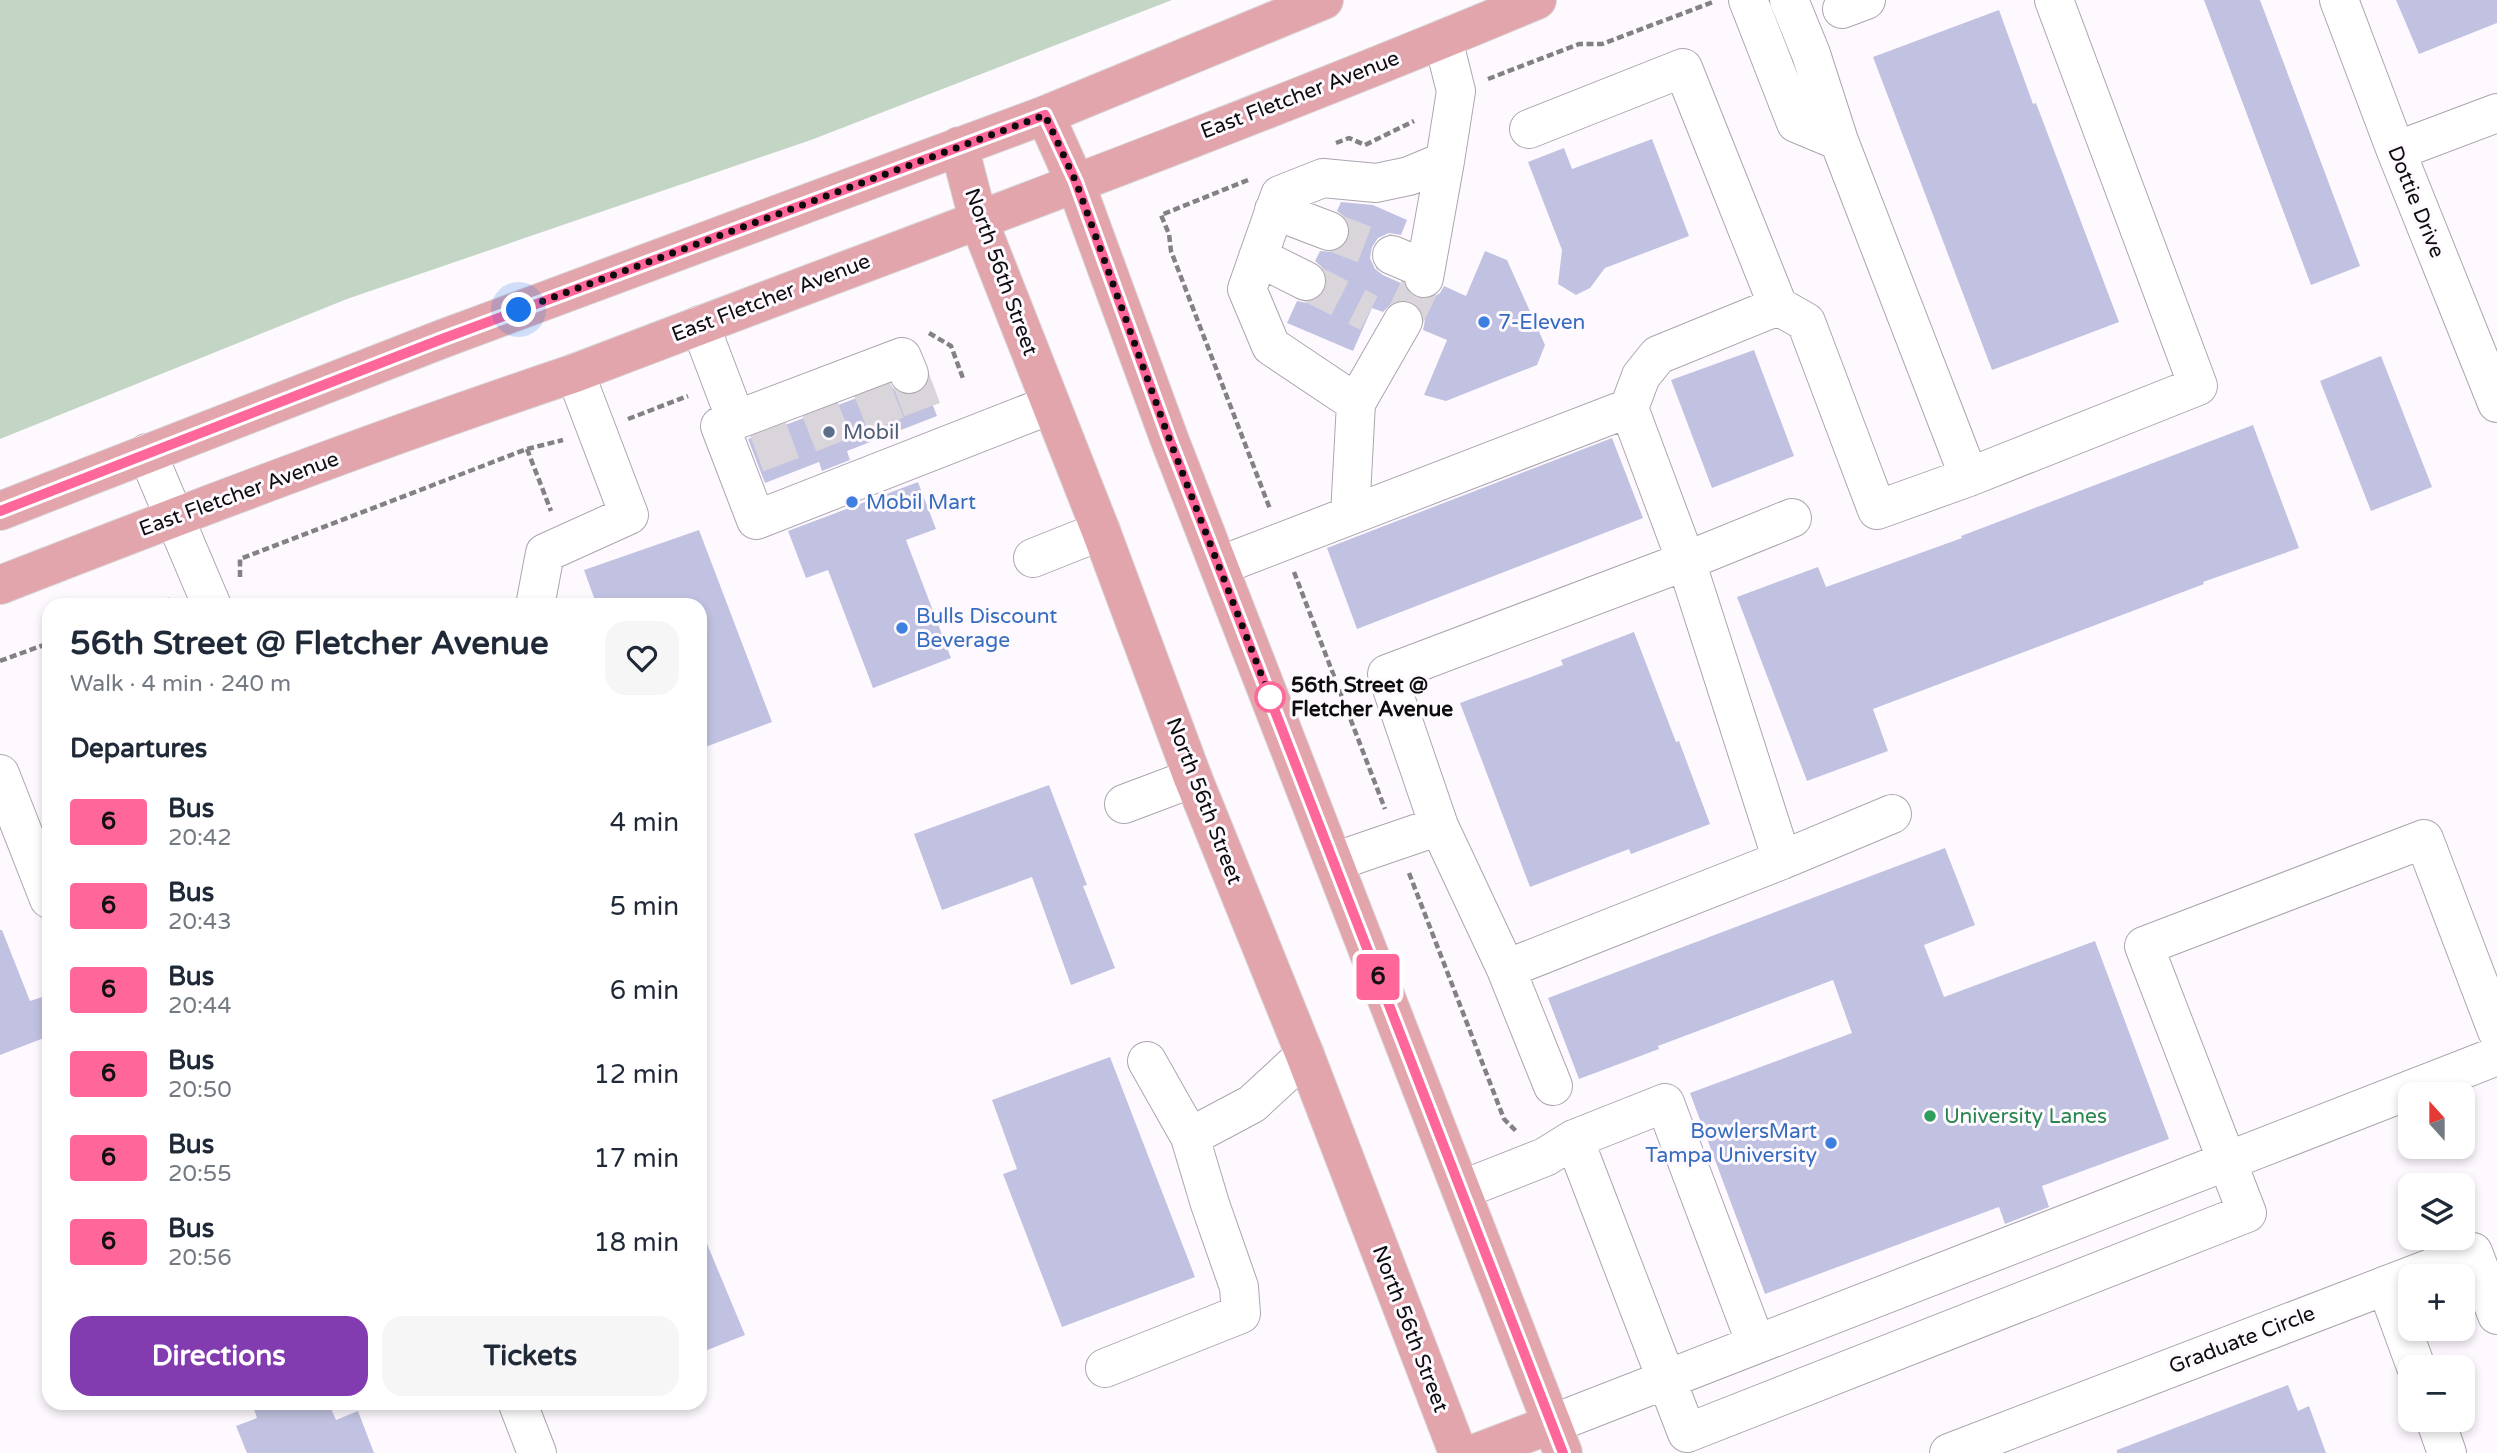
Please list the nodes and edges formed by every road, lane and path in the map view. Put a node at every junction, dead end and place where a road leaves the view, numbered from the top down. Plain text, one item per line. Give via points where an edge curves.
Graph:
1 (1324, 0) edge
2 (1537, 0) edge
3 (1717, 0) edge
4 (1748, 0) edge
5 (1789, 0) edge
6 (2054, 0) edge
7 (2339, 0) edge
8 (1443, 39) junction
9 (1506, 72) dead end
10 (2497, 113) edge
11 (1045, 115) junction
12 (1529, 129) dead end
13 (1839, 141) junction
14 (959, 146) junction
15 (2396, 151) junction
16 (1446, 161) junction
17 (1076, 182) junction
18 (1274, 210) junction
19 (978, 219) junction
20 (1329, 231) tunnel mouth
21 (1258, 257) junction
22 (1414, 267) tunnel mouth
23 (1306, 281) tunnel mouth
24 (1778, 306) junction
25 (1391, 320) tunnel mouth
26 (700, 325) junction
27 (575, 373) junction
28 (909, 374) dead end
29 (1356, 403) junction
30 (2497, 403) edge
31 (1050, 405) junction
32 (1629, 408) junction
33 (755, 420) junction
34 (527, 449) dead end
35 (147, 453) junction
36 (1969, 477) junction
37 (0, 511) edge
38 (1350, 515) junction
39 (175, 517) junction
40 (1791, 518) dead end
41 (555, 522) dead end
42 (1101, 531) junction
43 (1033, 558) dead end
44 (1686, 561) junction
45 (1219, 566) junction
46 (0, 585) edge
47 (209, 598) edge
48 (537, 598) edge
49 (42, 646) edge
50 (0, 661) edge
51 (0, 774) edge
52 (1193, 778) junction
53 (1124, 804) dead end
54 (1892, 814) dead end
55 (1438, 826) junction
56 (1782, 860) junction
57 (1334, 862) junction
58 (42, 881) edge
59 (1506, 969) junction
60 (2497, 1031) edge
61 (1305, 1055) junction
62 (2497, 1055) edge
63 (1147, 1061) dead end
64 (1553, 1086) dead end
65 (1190, 1137) junction
66 (1574, 1139) junction
67 (2227, 1162) junction
68 (1461, 1190) junction
69 (2386, 1285) junction
70 (2497, 1315) edge
71 (1756, 1344) junction
72 (2412, 1355) edge
73 (1105, 1368) dead end
74 (1667, 1379) junction
75 (520, 1410) edge
76 (2440, 1432) edge
77 (1558, 1438) edge
78 (537, 1453) edge
79 (1458, 1453) edge
80 (1476, 1453) edge
81 (1949, 1453) edge
82 (2448, 1453) edge

1 - 11 main road
2 - 8 main road, East Fletcher Avenue
3 - 9 path via 1602,44 1579,44
4 - 13 street via 1796,122
5 - 13 street
6 - 36 street via 2198,386
7 - 15 street, Dottie Drive
8 - 16 street via 1456,91
8 - 17 main road, East Fletcher Avenue
10 - 15 street
11 - 14 main road
11 - 17 main road
12 - 24 street via 1683,68
13 - 36 street
14 - 19 main road, North 56th Street
14 - 35 main road
15 - 30 street, Dottie Drive
16 - 18 street via 1377,183 1323,178 1280,195
16 - 22 street
17 - 19 main road, East Fletcher Avenue
17 - 45 main road
18 - 20 street
18 - 21 street
19 - 26 main road, East Fletcher Avenue
19 - 31 main road, North 56th Street
21 - 23 street
21 - 29 street via 1247,289 1271,346
24 - 32 street via 1658,355 1641,376
24 - 36 street via 1806,322 1877,510
25 - 29 street
26 - 27 main road, East Fletcher Avenue
26 - 33 street
27 - 39 main road, East Fletcher Avenue
27 - 48 street via 629,515 545,553
28 - 33 street via 902,357 869,380
29 - 38 street
31 - 33 street via 932,435 791,489 756,520 720,426
31 - 42 main road, North 56th Street
32 - 38 street
32 - 44 street
34 - 41 path
35 - 37 main road
35 - 39 street
38 - 45 street
39 - 46 main road, East Fletcher Avenue
39 - 47 street
40 - 44 street
42 - 43 street
42 - 52 main road, North 56th Street
44 - 55 street via 1388,674
44 - 56 street
45 - 57 main road
49 - 50 path
51 - 58 street
52 - 53 street
52 - 61 main road, North 56th Street
54 - 56 street
55 - 57 street
55 - 59 street
56 - 59 street
57 - 68 main road
59 - 64 street
60 - 67 street via 2424,839 2144,946
61 - 65 street via 1252,1104
61 - 79 main road, North 56th Street
62 - 67 street
63 - 65 street
65 - 73 street via 1239,1287 1241,1314
66 - 68 street via 1545,1157
66 - 71 street via 1665,1103
66 - 74 street
67 - 71 street
67 - 74 street via 2247,1213 1688,1433
68 - 77 main road
69 - 70 street, Graduate Circle via 2473,1252
69 - 72 street
69 - 81 street, Graduate Circle
71 - 74 street
74 - 77 street
75 - 78 street
76 - 82 street
77 - 80 main road

